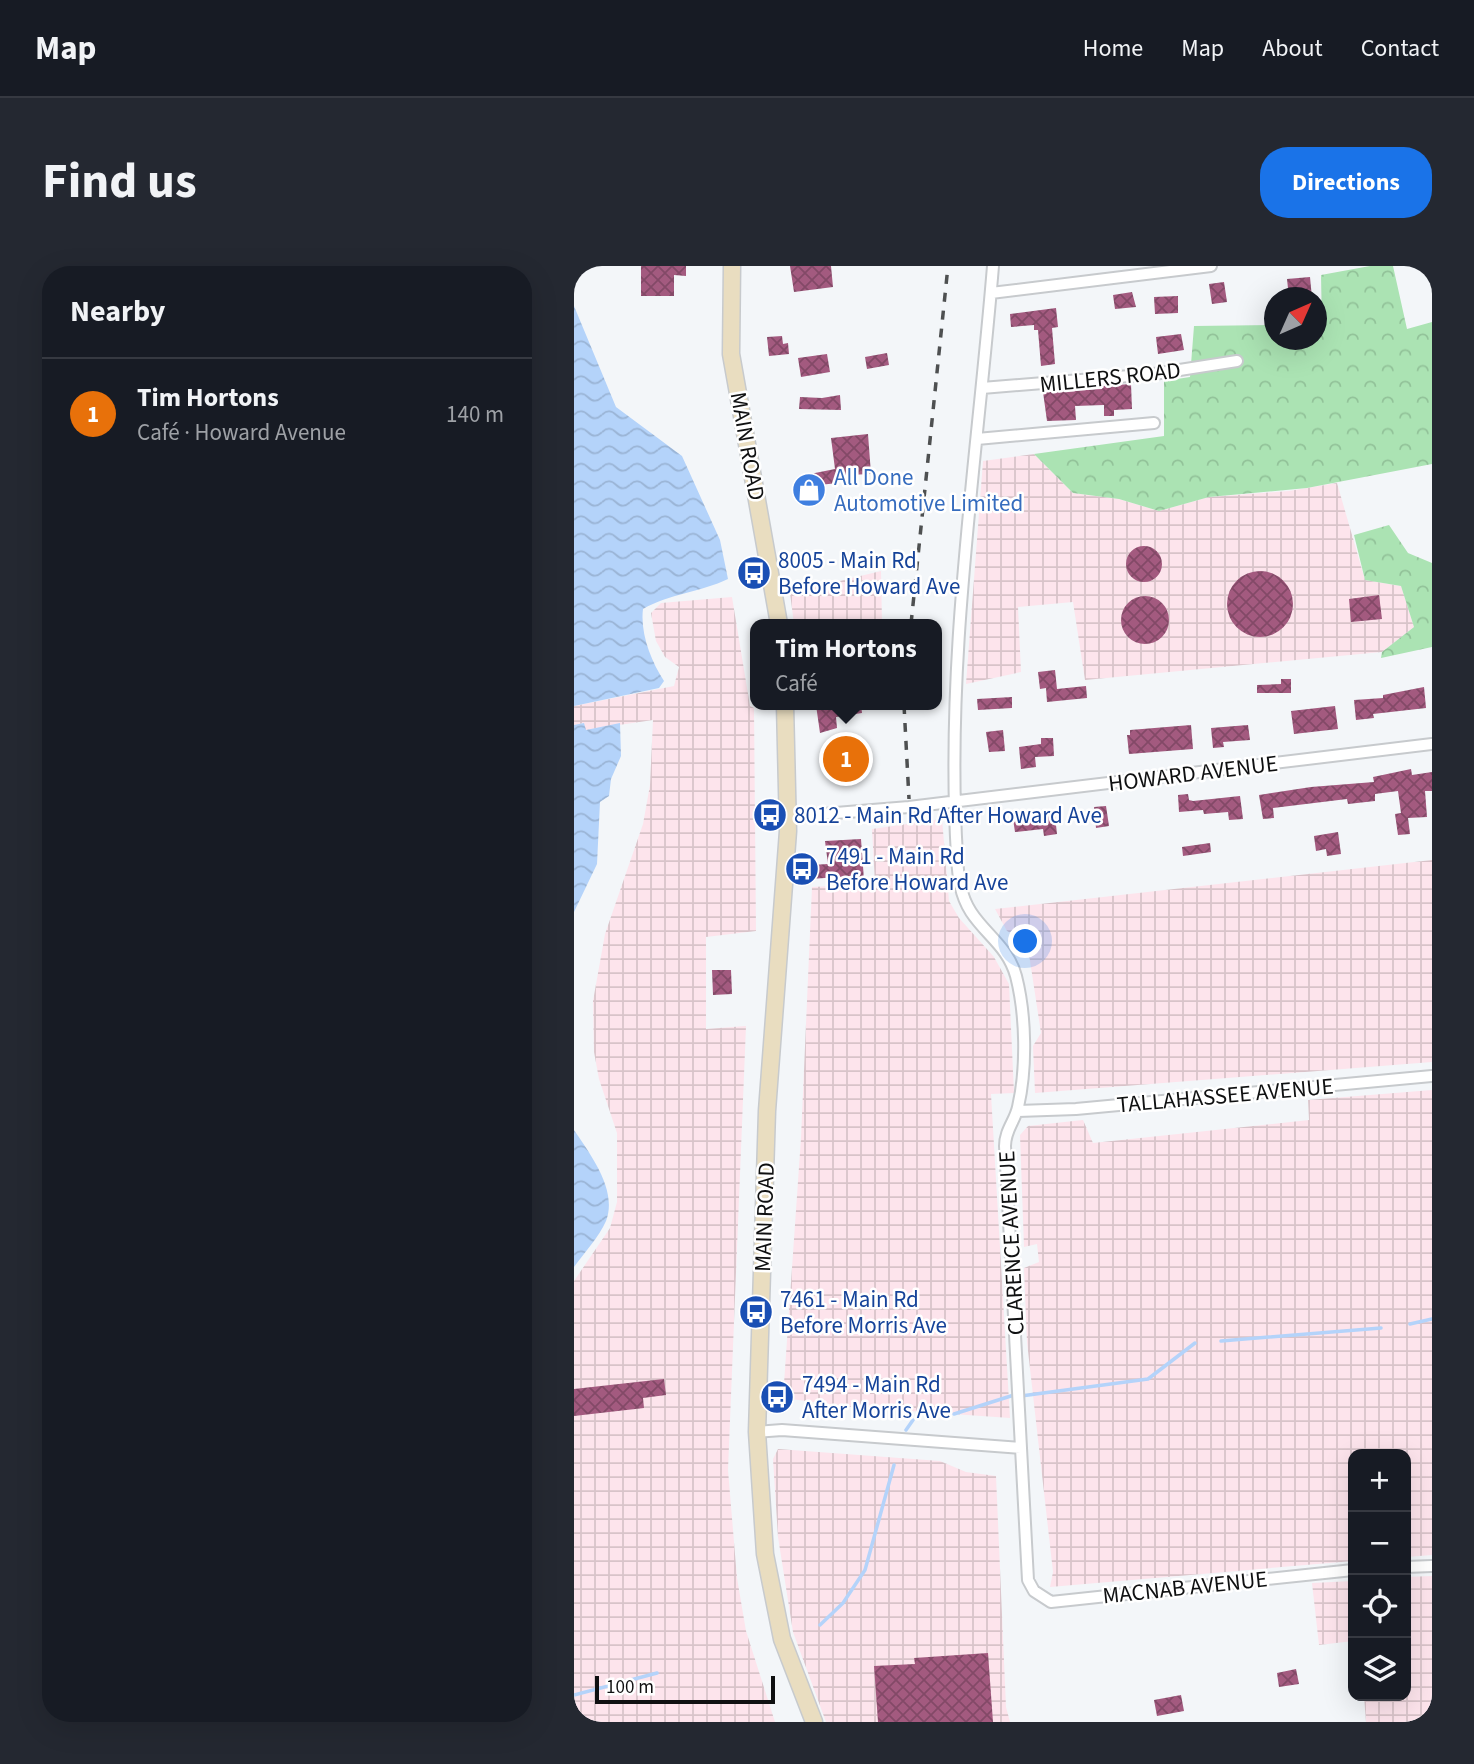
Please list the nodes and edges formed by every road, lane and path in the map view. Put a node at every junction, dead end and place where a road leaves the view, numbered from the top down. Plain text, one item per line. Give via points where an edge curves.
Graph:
1 (732, 266) edge
2 (993, 266) edge
3 (1211, 266) edge
4 (991, 293) junction
5 (1237, 361) dead end
6 (982, 388) junction
7 (1154, 423) dead end
8 (977, 439) junction
9 (778, 619) edge
10 (785, 710) edge
11 (1432, 744) edge
12 (954, 802) junction
13 (787, 817) junction
14 (1432, 1076) edge
15 (1018, 1111) junction
16 (757, 1432) junction
17 (1021, 1448) junction
18 (1432, 1566) edge
19 (1411, 1567) edge
20 (1348, 1571) edge
21 (1028, 1580) joint
22 (814, 1722) edge

1 - 9 main road, MAIN ROAD via 731,354
2 - 4 street, CLARENCE AVENUE
3 - 4 street
4 - 6 street, CLARENCE AVENUE
5 - 6 street, MILLERS ROAD via 1154,374
6 - 8 street, CLARENCE AVENUE
7 - 8 street
8 - 12 street, CLARENCE AVENUE via 954,686
10 - 13 main road, MAIN ROAD
11 - 12 street, HOWARD AVENUE
12 - 13 street, HOWARD AVENUE
12 - 15 street, CLARENCE AVENUE via 961,889 972,913 1005,951 1017,981 1022,1040
13 - 16 main road, MAIN ROAD via 767,1111
14 - 15 street, TALLAHASSEE AVENUE
15 - 17 street, CLARENCE AVENUE via 1008,1126 1005,1146
16 - 17 street via 782,1430
16 - 22 main road, MAIN ROAD via 765,1554 782,1639
17 - 21 street, CLARENCE AVENUE
18 - 19 street
20 - 21 street, MACNAB AVENUE via 1051,1602 1034,1591

